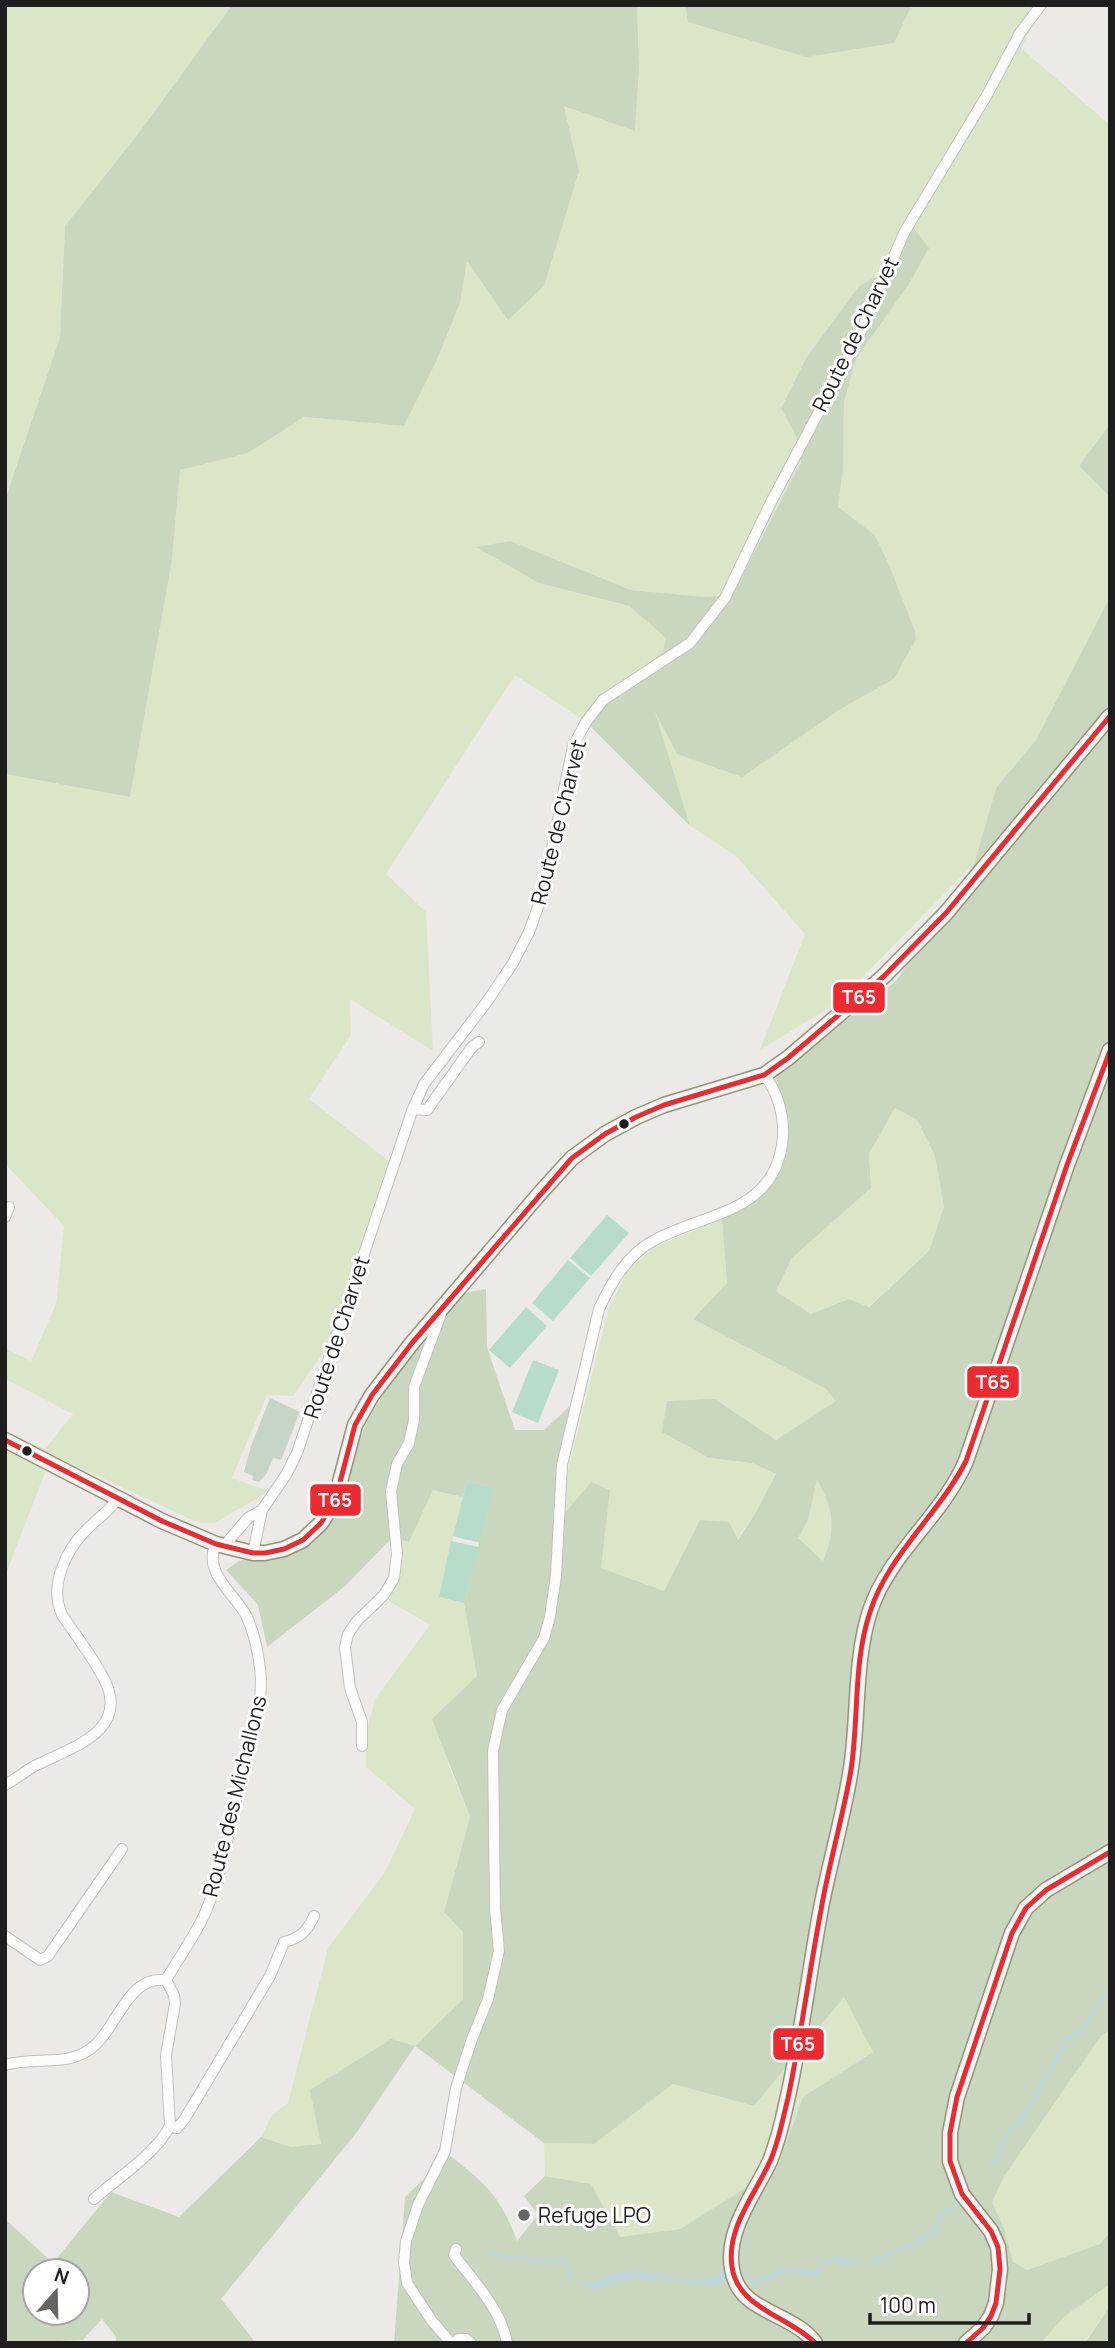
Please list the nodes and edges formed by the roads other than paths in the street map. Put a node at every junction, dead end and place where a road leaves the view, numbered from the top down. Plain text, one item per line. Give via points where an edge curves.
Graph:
1 (1041, 5) edge
2 (1110, 716) edge
3 (479, 1042) dead end
4 (1110, 1050) edge
5 (764, 1074) junction
6 (413, 1109) junction
7 (9, 1206) dead end
8 (5, 1217) edge
9 (444, 1307) junction
10 (5, 1440) edge
11 (118, 1498) junction
12 (262, 1510) junction
13 (220, 1545) junction
14 (253, 1553) junction
15 (362, 1746) dead end
16 (5, 1786) edge
17 (122, 1849) dead end
18 (1110, 1852) edge
19 (314, 1916) dead end
20 (5, 1936) edge
21 (166, 1980) junction
22 (5, 2065) edge
23 (170, 2126) junction
24 (94, 2199) dead end
25 (456, 2249) dead end
26 (453, 2343) edge
27 (471, 2343) edge
28 (507, 2343) edge
29 (815, 2343) edge
30 (966, 2343) edge

1 - 6 street, Route de Charvet via 1020,33 905,231 857,340 725,598 690,643 604,700 586,722 573,746 543,893 529,932 486,1003 424,1084
2 - 5 main road via 919,942
3 - 6 street via 427,1110
4 - 29 main road via 966,1461 944,1502 890,1569 867,1624 850,1771 785,2110 770,2159 738,2226 731,2255 734,2277 744,2295 766,2312 802,2329
5 - 9 main road via 635,1117 572,1158
5 - 26 street via 782,1111 783,1128 769,1181 738,1207 642,1249 610,1285 599,1309 562,1465 551,1617 544,1638 502,1710 493,1751 499,1951 488,1998 456,2088 445,2151 414,2214 404,2262 407,2283
6 - 12 street, Route de Charvet via 297,1453
7 - 8 street
9 - 14 main road via 365,1405 355,1425 335,1501 321,1523 293,1545
9 - 15 street via 414,1387 409,1443 397,1464 391,1491 397,1553 394,1578 384,1595 356,1621 345,1647 350,1688 362,1722
10 - 11 main road
11 - 13 main road
11 - 16 street via 70,1551 57,1590 62,1615 108,1687 110,1703 104,1722 95,1735
12 - 13 street, Route de Charvet
12 - 14 street, Route de Charvet
13 - 14 main road
13 - 21 street, Route des Michallons via 211,1555 213,1565 250,1625 258,1651 261,1694 217,1881 205,1913
17 - 20 street via 48,1956 40,1960
18 - 30 main road via 1046,1890 1026,1908 1012,1933 957,2097 950,2161 962,2194 991,2231 1000,2269 991,2316
19 - 23 street via 298,1939 284,1942 270,1976 184,2120 177,2128
21 - 22 street via 138,1986 101,2040 83,2054
21 - 23 street via 175,2004 166,2054
23 - 24 street via 152,2150
25 - 28 street via 454,2255 483,2292
26 - 27 street via 466,2339

